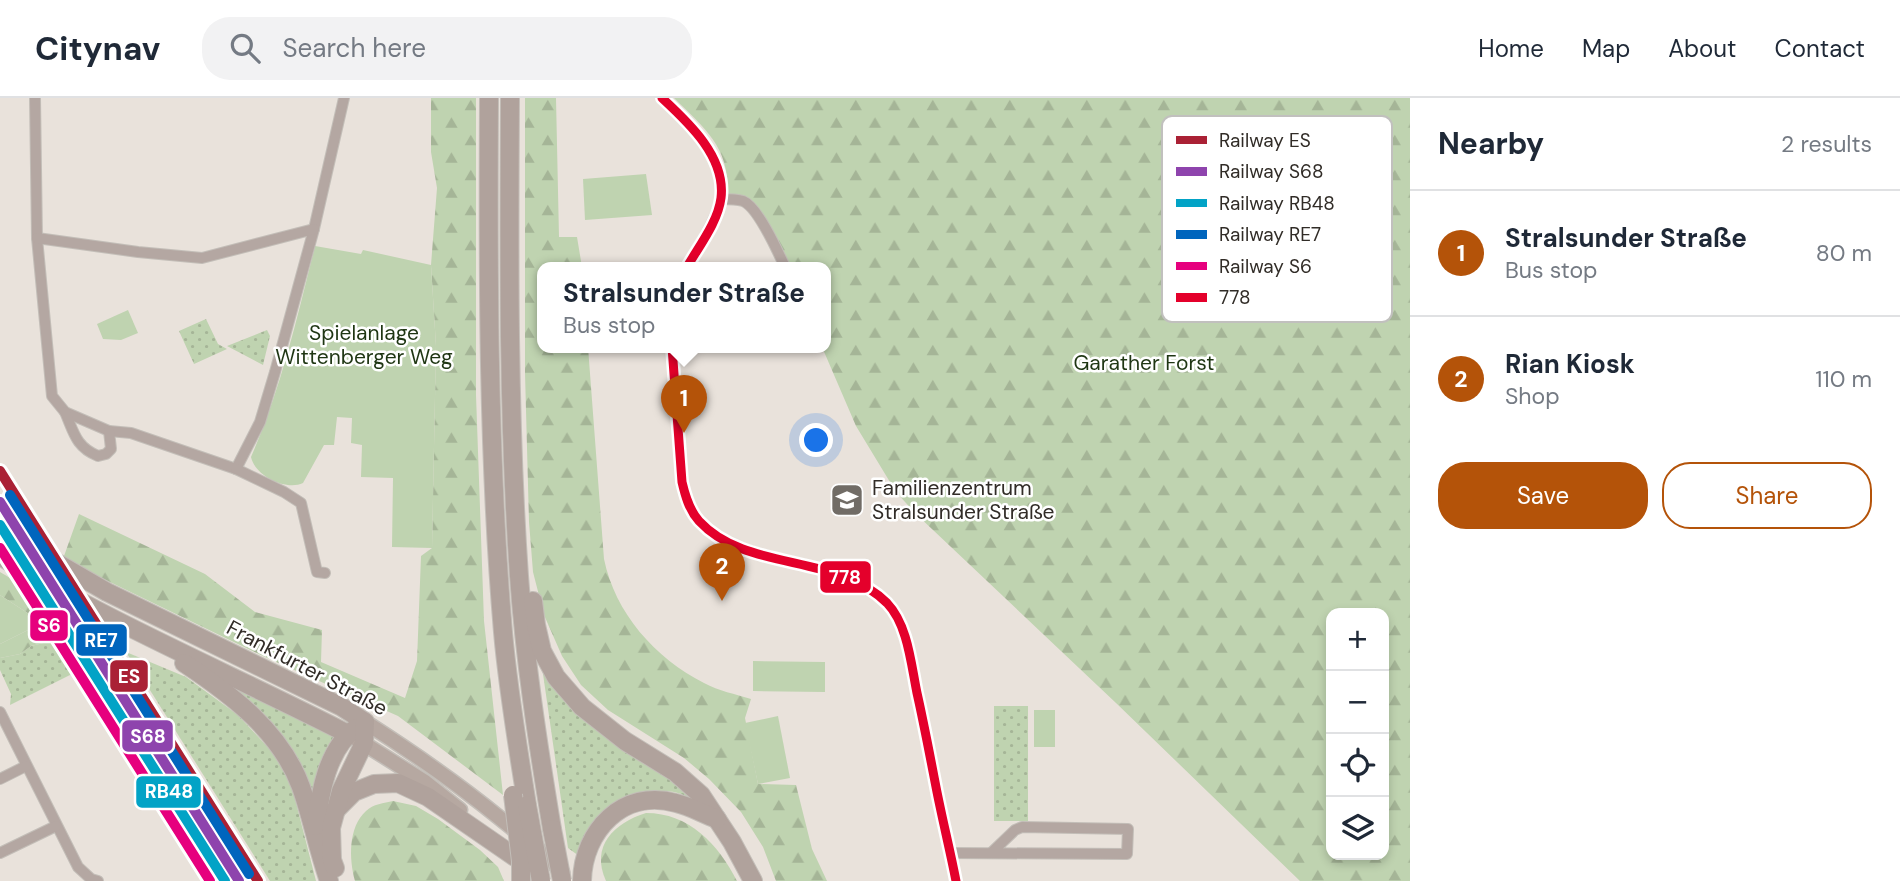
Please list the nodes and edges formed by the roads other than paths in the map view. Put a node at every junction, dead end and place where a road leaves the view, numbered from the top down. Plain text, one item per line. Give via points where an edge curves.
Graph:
1 (35, 98) edge
2 (344, 98) edge
3 (489, 98) edge
4 (510, 98) edge
5 (663, 98) edge
6 (721, 199) junction
7 (314, 229) junction
8 (37, 238) junction
9 (690, 262) edge
10 (783, 262) edge
11 (672, 353) edge
12 (65, 412) junction
13 (108, 431) junction
14 (236, 469) junction
15 (515, 504) junction
16 (0, 530) edge
17 (0, 556) edge
18 (325, 573) dead end
19 (135, 630) junction
20 (0, 712) edge
21 (365, 722) junction
22 (356, 739) junction
23 (26, 766) junction
24 (0, 779) edge
25 (520, 800) junction
26 (335, 811) junction
27 (717, 819) junction
28 (56, 826) junction
29 (316, 832) junction
30 (992, 852) junction
31 (0, 853) edge
32 (950, 853) junction
33 (514, 857) junction
34 (560, 874) edge
35 (93, 880) edge
36 (329, 881) edge
37 (339, 881) edge
38 (521, 881) edge
39 (535, 881) edge
40 (541, 881) edge
41 (570, 881) edge
42 (582, 881) edge
43 (753, 881) edge
44 (956, 881) edge

1 - 8 street
2 - 7 street
3 - 25 highway via 492,453 511,705 505,724
4 - 15 highway
5 - 6 street via 711,153
6 - 9 street
6 - 10 street via 751,206
7 - 8 street via 202,258
7 - 14 street via 264,410
8 - 12 street via 52,396
11 - 32 street via 682,482 699,521 737,546 865,586 896,615 920,703
12 - 13 street
12 - 13 street via 78,442 98,457 111,449
13 - 14 street via 131,433
14 - 18 street via 301,503 317,572
15 - 27 highway via 528,522 536,625 542,651 556,677 582,708 675,772
15 - 34 highway, bridge via 532,703
16 - 21 highway, Frankfurter Straße via 107,592
17 - 19 highway, Frankfurter Straße
19 - 22 highway, Frankfurter Straße
19 - 29 highway via 246,708 283,751
20 - 23 street
21 - 22 highway
21 - 34 main road, Frankfurter Straße via 476,798
22 - 26 highway
22 - 29 highway via 331,762 320,793
22 - 33 main road, Frankfurter Straße via 425,782
23 - 24 street
23 - 28 street
25 - 38 highway, bridge
25 - 40 highway, bridge
26 - 33 highway via 354,792 373,783 398,783 428,797
26 - 37 highway via 332,860
27 - 42 highway via 675,802 646,801 619,810 589,845
27 - 43 highway
28 - 31 street
28 - 35 street via 78,867
29 - 36 highway
30 - 30 street via 1127,854 1128,829 1022,827
30 - 32 street
32 - 44 street
33 - 39 main road, Frankfurter Straße
34 - 41 main road, Frankfurter Straße

